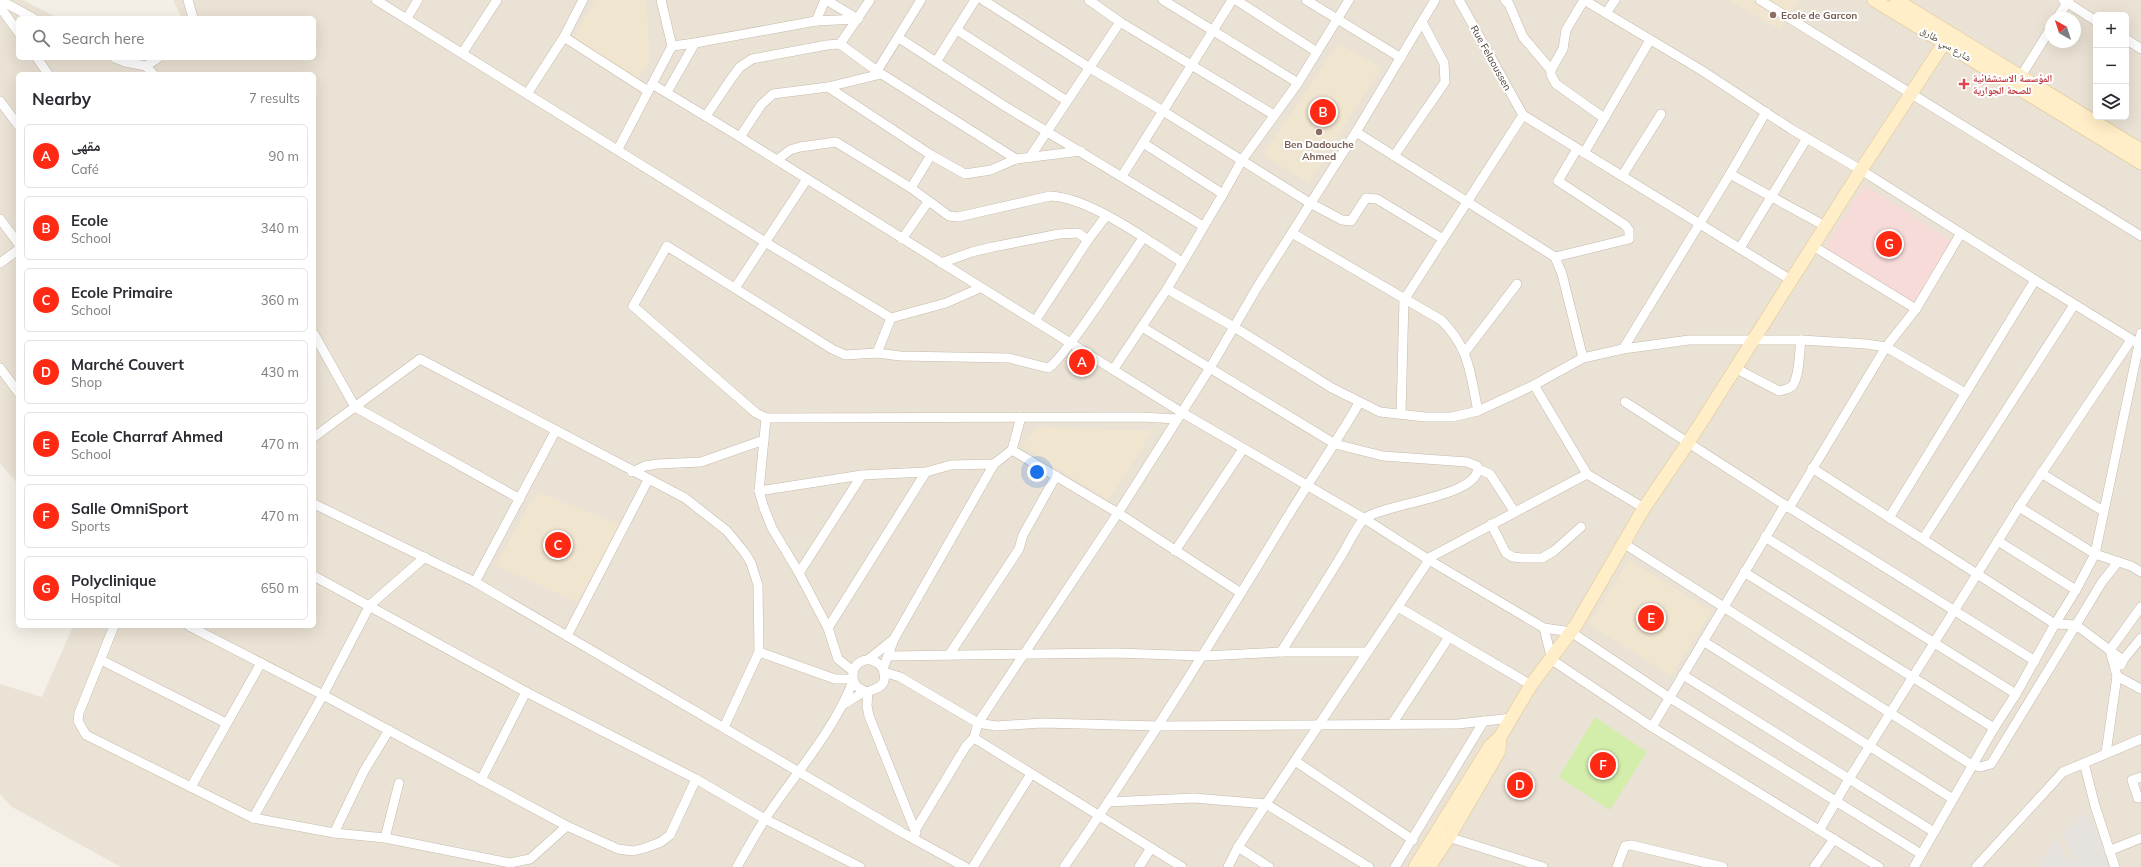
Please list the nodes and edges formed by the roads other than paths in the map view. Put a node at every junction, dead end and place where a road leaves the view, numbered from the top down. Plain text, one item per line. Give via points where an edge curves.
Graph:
1 (0, 0) edge
2 (188, 0) edge
3 (376, 0) edge
4 (418, 0) edge
5 (497, 0) edge
6 (584, 0) edge
7 (661, 0) edge
8 (825, 0) edge
9 (870, 0) edge
10 (921, 0) edge
11 (981, 0) edge
12 (1089, 0) edge
13 (1163, 0) edge
14 (1232, 0) edge
15 (1236, 0) edge
16 (1306, 0) edge
17 (1349, 0) edge
18 (1434, 0) edge
19 (1459, 0) edge
20 (1505, 0) edge
21 (1584, 0) edge
22 (1615, 0) edge
23 (1760, 0) edge
24 (1874, 0) edge
25 (1896, 0) edge
26 (2066, 1) edge
27 (0, 8) edge
28 (2060, 12) edge
29 (1606, 13) junction
30 (29, 16) edge
31 (193, 16) edge
32 (407, 18) junction
33 (858, 19) junction
34 (2093, 19) edge
35 (1337, 20) junction
36 (816, 21) junction
37 (1120, 22) junction
38 (1422, 22) junction
39 (16, 29) edge
40 (957, 30) junction
41 (1214, 32) junction
42 (564, 37) junction
43 (2045, 37) edge
44 (899, 38) junction
45 (1947, 39) junction
46 (1650, 40) junction
47 (2129, 41) edge
48 (695, 43) junction
49 (840, 44) junction
50 (672, 46) junction
51 (2141, 49) edge
52 (463, 52) junction
53 (1317, 52) junction
54 (1401, 58) junction
55 (38, 60) edge
56 (119, 60) edge
57 (155, 60) edge
58 (936, 62) junction
59 (146, 66) junction
60 (1193, 66) junction
61 (1090, 68) junction
62 (1551, 70) junction
63 (47, 72) edge
64 (151, 72) edge
65 (879, 72) junction
66 (2018, 80) junction
67 (1298, 83) junction
68 (828, 87) junction
69 (650, 88) junction
70 (667, 92) junction
71 (1912, 93) junction
72 (527, 94) junction
73 (0, 101) edge
74 (1067, 101) junction
75 (1163, 111) junction
76 (1766, 112) junction
77 (1661, 114) dead end
78 (1274, 115) junction
79 (1523, 115) junction
80 (706, 116) junction
81 (1604, 118) junction
82 (16, 122) edge
83 (1046, 131) junction
84 (1356, 132) junction
85 (740, 136) junction
86 (1807, 138) junction
87 (1143, 143) junction
88 (618, 149) junction
89 (1581, 150) junction
90 (2141, 150) edge
91 (1081, 151) junction
92 (931, 155) junction
93 (1394, 156) junction
94 (1030, 157) junction
95 (1016, 159) junction
96 (777, 160) junction
97 (1242, 160) junction
98 (2141, 163) edge
99 (1861, 170) junction
100 (1730, 174) junction
101 (1122, 176) junction
102 (1622, 176) junction
103 (807, 179) junction
104 (911, 188) junction
105 (1224, 194) junction
106 (1772, 197) junction
107 (928, 202) junction
108 (1310, 203) junction
109 (1469, 203) junction
110 (1106, 216) junction
111 (0, 219) edge
112 (1700, 224) junction
113 (1203, 226) junction
114 (1825, 226) junction
115 (1292, 233) junction
116 (1961, 233) junction
117 (2141, 236) edge
118 (1144, 238) junction
119 (902, 239) junction
120 (1443, 239) junction
121 (1088, 240) junction
122 (16, 241) edge
123 (765, 242) junction
124 (1813, 246) junction
125 (1740, 248) junction
126 (16, 251) edge
127 (1555, 257) junction
128 (1182, 262) junction
129 (0, 263) edge
130 (941, 263) junction
131 (1791, 280) junction
132 (2036, 280) junction
133 (1516, 284) dead end
134 (735, 288) junction
135 (980, 288) junction
136 (1167, 289) junction
137 (1404, 300) junction
138 (2074, 305) junction
139 (1916, 309) junction
140 (891, 318) junction
141 (1035, 321) junction
142 (1234, 327) junction
143 (1142, 328) junction
144 (2141, 333) edge
145 (316, 338) edge
146 (1754, 340) junction
147 (1801, 340) junction
148 (1070, 343) junction
149 (2137, 343) edge
150 (1886, 347) junction
151 (1623, 349) junction
152 (1466, 352) junction
153 (877, 353) junction
154 (1583, 358) junction
155 (0, 368) edge
156 (1210, 368) junction
157 (1735, 368) junction
158 (1113, 370) junction
159 (1534, 385) junction
160 (16, 389) edge
161 (1965, 393) junction
162 (1625, 402) dead end
163 (1359, 403) junction
164 (355, 407) junction
165 (1478, 411) junction
166 (1401, 414) junction
167 (1179, 415) junction
168 (1021, 417) junction
169 (766, 418) junction
170 (556, 430) junction
171 (316, 436) edge
172 (764, 440) junction
173 (1688, 443) junction
174 (1335, 444) junction
175 (1243, 449) junction
176 (1012, 450) junction
177 (994, 464) junction
178 (1812, 468) junction
179 (1478, 469) junction
180 (632, 472) junction
181 (926, 472) junction
182 (2041, 473) junction
183 (1587, 474) junction
184 (862, 475) junction
185 (1056, 476) junction
186 (648, 480) junction
187 (1306, 486) junction
188 (759, 492) junction
189 (520, 499) junction
190 (316, 505) edge
191 (1787, 507) junction
192 (2019, 507) junction
193 (1644, 508) junction
194 (1514, 511) junction
195 (2102, 511) junction
196 (1118, 513) junction
197 (1889, 518) junction
198 (1365, 519) junction
199 (1492, 524) junction
200 (1581, 527) dead end
201 (1765, 537) junction
202 (1923, 539) junction
203 (1998, 541) junction
204 (1623, 543) junction
205 (1175, 551) junction
206 (2095, 554) junction
207 (424, 557) junction
208 (1428, 560) junction
209 (2118, 562) junction
210 (1744, 572) junction
211 (2141, 572) edge
212 (800, 573) junction
213 (1977, 574) junction
214 (316, 577) edge
215 (475, 582) junction
216 (2076, 590) junction
217 (1241, 593) junction
218 (370, 605) junction
219 (1398, 607) junction
220 (1723, 607) junction
221 (2141, 607) edge
222 (1954, 610) junction
223 (2054, 624) junction
224 (2076, 625) junction
225 (113, 628) edge
226 (828, 628) junction
227 (1544, 628) junction
228 (205, 630) edge
229 (1570, 632) junction
230 (567, 636) junction
231 (1449, 636) junction
232 (2141, 638) edge
233 (894, 639) junction
234 (1703, 641) junction
235 (1934, 644) junction
236 (2110, 650) junction
237 (759, 652) junction
238 (1281, 652) junction
239 (1367, 652) junction
240 (1024, 653) junction
241 (949, 655) junction
242 (888, 656) junction
243 (1204, 656) junction
244 (869, 659) junction
245 (101, 660) junction
246 (1552, 660) junction
247 (2123, 660) junction
248 (2035, 661) junction
249 (261, 663) junction
250 (884, 671) junction
251 (1683, 675) junction
252 (2117, 676) junction
253 (853, 677) junction
254 (1913, 677) junction
255 (1531, 685) junction
256 (2141, 689) edge
257 (526, 692) junction
258 (867, 692) junction
259 (323, 694) junction
260 (2016, 694) junction
261 (1670, 698) junction
262 (844, 704) junction
263 (1891, 712) junction
264 (1512, 718) junction
265 (1484, 721) junction
266 (226, 723) junction
267 (978, 723) junction
268 (1392, 724) junction
269 (1318, 725) junction
270 (1158, 726) junction
271 (1652, 726) junction
272 (724, 727) junction
273 (1994, 728) junction
274 (388, 730) junction
275 (974, 738) junction
276 (2141, 739) edge
277 (1870, 746) junction
278 (2106, 753) junction
279 (1295, 760) junction
280 (2084, 763) junction
281 (1972, 765) junction
282 (800, 771) junction
283 (1031, 774) junction
284 (2141, 777) edge
285 (696, 779) junction
286 (1849, 779) junction
287 (481, 780) junction
288 (399, 783) dead end
289 (191, 787) junction
290 (2141, 797) edge
291 (1953, 799) junction
292 (1108, 802) junction
293 (1836, 802) junction
294 (1266, 804) junction
295 (1100, 816) junction
296 (253, 818) junction
297 (765, 819) junction
298 (567, 826) junction
299 (1820, 829) junction
300 (916, 830) junction
301 (334, 832) junction
302 (1934, 832) junction
303 (1443, 835) junction
304 (384, 838) junction
305 (2141, 838) edge
306 (916, 839) junction
307 (1834, 839) junction
308 (1413, 840) junction
309 (1238, 847) junction
310 (1151, 848) junction
311 (2109, 851) junction
312 (1921, 854) junction
313 (529, 863) edge
314 (737, 867) edge
315 (860, 867) edge
316 (965, 867) edge
317 (973, 867) edge
318 (1064, 867) edge
319 (1139, 867) edge
320 (1182, 867) edge
321 (1228, 867) edge
322 (1269, 867) edge
323 (1369, 867) edge
324 (1395, 867) edge
325 (1415, 867) edge
326 (1429, 867) edge
327 (1543, 867) edge
328 (1617, 867) edge
329 (1723, 867) edge
330 (1814, 867) edge
331 (1879, 867) edge
332 (1914, 867) edge
333 (1976, 867) edge
334 (2115, 867) edge

1 - 30 street
2 - 31 street
3 - 32 street
4 - 32 street
5 - 52 street
6 - 42 street
7 - 50 street
8 - 33 street
8 - 36 street
9 - 33 street
10 - 44 street
11 - 40 street
11 - 61 street
12 - 37 street
13 - 41 street
14 - 41 street
15 - 53 street
16 - 35 street
17 - 35 street
18 - 38 street
19 - 79 street, Rue Felaoussen
20 - 62 street via 1524,37
21 - 29 street
21 - 62 street via 1566,30 1563,49
22 - 29 street
23 - 71 street
24 - 45 street, شارع سي طارق
25 - 45 street, شارع سي طارق
26 - 28 street
26 - 34 street
27 - 39 street
29 - 46 street
32 - 52 street
33 - 36 street
33 - 49 street
35 - 53 street
35 - 54 street
36 - 48 street
37 - 60 street
37 - 61 street
38 - 54 street
38 - 93 street via 1442,59 1445,82
40 - 58 street
40 - 74 street
41 - 60 street
41 - 67 street
42 - 69 street
42 - 72 street
43 - 66 street
44 - 58 street
44 - 65 street
45 - 66 street, شارع سي طارق
45 - 71 street
46 - 76 street
46 - 81 street
47 - 51 street
48 - 50 street
48 - 70 street
49 - 65 street
49 - 80 street via 828,44 752,59 740,67
50 - 69 street
52 - 72 street
53 - 67 street
54 - 84 street
55 - 63 street
56 - 59 street
57 - 59 street
58 - 83 street
59 - 64 street
60 - 75 street
60 - 78 street
61 - 74 street
61 - 75 street
62 - 81 street via 1552,81
65 - 68 street
65 - 95 street
66 - 90 street, شارع سي طارق
66 - 98 street, شارع سي طارق
67 - 78 street
68 - 85 street via 773,94
68 - 92 street
69 - 70 street
69 - 88 street
70 - 80 street
71 - 99 street
71 - 117 street
72 - 88 street
73 - 82 street
74 - 83 street
75 - 87 street
75 - 97 street
76 - 86 street
76 - 100 street
77 - 102 street
78 - 97 street
79 - 89 street
79 - 109 street
80 - 85 street
81 - 89 street
83 - 91 street
83 - 94 street
84 - 93 street
84 - 108 street
85 - 96 street
86 - 99 street
86 - 106 street
87 - 101 street
87 - 105 street
88 - 123 street
89 - 102 street
89 - 127 street via 1558,181 1625,225 1629,230 1629,238
91 - 94 street
91 - 101 street
92 - 95 street via 965,174 991,170
92 - 104 street
93 - 109 street
94 - 95 street
96 - 103 street
96 - 104 street via 790,150 836,142
97 - 105 street
97 - 108 street
99 - 114 street
99 - 116 street
100 - 106 street
100 - 112 street
101 - 113 street
102 - 112 street
103 - 119 street
103 - 123 street
104 - 107 street
105 - 113 street
106 - 114 street
106 - 125 street
107 - 110 street via 949,216 958,217 1050,196 1063,196 1088,205
107 - 119 street
108 - 115 street
108 - 120 street via 1342,220 1351,221 1366,198 1377,199
109 - 120 street
109 - 127 street
110 - 118 street
110 - 121 street
111 - 122 street
112 - 125 street
112 - 151 street
113 - 128 street
114 - 124 street
115 - 137 street
115 - 142 street
116 - 132 street
116 - 139 street
118 - 128 street
118 - 148 street
119 - 130 street
120 - 137 street
121 - 130 street via 1078,233 1059,234 972,252
121 - 141 street
123 - 134 street
123 - 140 street
124 - 131 street
124 - 139 street
125 - 131 street
126 - 129 street
127 - 154 street via 1562,274
128 - 136 street
130 - 135 street
131 - 146 street
132 - 138 street
132 - 161 street
133 - 152 street
134 - 153 street via 845,355
134 - 169 street via 667,246 633,306 756,413
135 - 140 street via 946,303
135 - 141 street
136 - 142 street
136 - 143 street
137 - 152 street via 1441,320 1458,338
137 - 166 street
138 - 149 street
138 - 202 street
139 - 150 street
140 - 153 street
141 - 148 street
142 - 156 street
142 - 163 street
143 - 156 street
143 - 158 street
144 - 149 street
145 - 164 street
146 - 147 street
146 - 151 street via 1690,340
146 - 157 street
147 - 150 street
147 - 157 street via 1795,378 1792,386 1787,389 1778,391
148 - 153 street via 1048,368 1009,358 900,356
148 - 158 street
149 - 182 street
149 - 195 street
150 - 161 street
150 - 178 street
151 - 154 street
152 - 165 street
154 - 159 street
155 - 160 street
156 - 167 street
156 - 174 street
157 - 173 street
158 - 167 street
159 - 165 street
159 - 183 street
161 - 197 street
162 - 173 street
163 - 166 street via 1380,412
163 - 174 street
164 - 170 street via 420,359
164 - 171 street
164 - 189 street
165 - 166 street via 1452,417
167 - 168 street
167 - 175 street
167 - 196 street
168 - 169 street
168 - 176 street
169 - 172 street
170 - 180 street
170 - 189 street
172 - 180 street via 701,462 658,464
172 - 188 street
173 - 191 street
173 - 193 street
174 - 179 street via 1382,456 1467,462 1475,464
174 - 187 street
175 - 187 street
175 - 205 street
176 - 177 street
176 - 185 street
177 - 181 street via 951,465
177 - 233 street
178 - 191 street
178 - 197 street
179 - 194 street via 1490,474
179 - 198 street via 1475,479 1460,488
180 - 186 street
181 - 184 street
181 - 226 street
182 - 192 street
182 - 195 street
183 - 193 street
183 - 194 street
184 - 188 street
184 - 212 street
185 - 196 street
185 - 241 street via 1023,535 1019,549
186 - 230 street
186 - 237 street via 685,498 706,513 727,531 745,553 758,585
187 - 198 street
187 - 217 street
188 - 212 street via 772,528
189 - 215 street
190 - 207 street
191 - 201 street
191 - 222 street
192 - 203 street
192 - 206 street
193 - 204 street
194 - 199 street
195 - 206 street
196 - 205 street
196 - 240 street
197 - 202 street
198 - 208 street
198 - 238 street
199 - 200 street via 1506,552 1513,557 1522,558 1542,558
199 - 208 street
201 - 210 street
201 - 235 street
202 - 213 street
203 - 213 street
203 - 216 street
204 - 220 street
204 - 229 street
205 - 217 street
206 - 209 street
206 - 216 street
207 - 215 street
207 - 218 street
208 - 219 street
208 - 227 street
209 - 211 street
209 - 224 street via 2102,582
210 - 220 street
210 - 254 street
212 - 226 street
213 - 222 street
213 - 223 street
214 - 218 street
215 - 230 street
216 - 223 street
217 - 243 street
218 - 257 street
218 - 259 street
219 - 231 street
219 - 239 street
220 - 234 street
220 - 263 street
221 - 236 street
222 - 235 street
222 - 248 street
223 - 224 street
223 - 248 street
224 - 236 street
224 - 281 street via 1991,764 1980,767
225 - 245 street
226 - 253 street via 838,658
227 - 229 street
227 - 246 street
228 - 249 street
229 - 246 street
229 - 261 street
230 - 272 street
231 - 255 street
231 - 268 street
232 - 247 street
233 - 242 street
233 - 244 street
234 - 251 street
234 - 277 street
235 - 254 street
235 - 260 street
236 - 247 street
236 - 252 street
237 - 253 street via 835,679
237 - 272 street
238 - 239 street
238 - 243 street
239 - 269 street
240 - 241 street
240 - 243 street
240 - 267 street
241 - 242 street
242 - 250 street
243 - 270 street
244 - 250 street via 875,661
244 - 253 street via 859,662
245 - 266 street
245 - 289 street via 79,713 80,727 86,735
246 - 255 street
246 - 271 street
247 - 252 street
248 - 260 street
249 - 259 street
249 - 266 street
250 - 258 street via 881,686
250 - 267 street via 900,677
251 - 261 street
251 - 286 street
252 - 256 street
252 - 278 street
253 - 258 street via 860,690
253 - 262 street
254 - 263 street
254 - 273 street
255 - 264 street
257 - 285 street
257 - 287 street
258 - 262 street
258 - 300 street via 868,716
259 - 274 street
259 - 296 street
260 - 273 street
261 - 271 street
261 - 293 street
262 - 282 street
263 - 277 street
263 - 281 street
264 - 265 street
264 - 303 street via 1500,737 1490,746
265 - 268 street via 1458,724
265 - 308 street
266 - 289 street
267 - 270 street via 996,726 1042,723
267 - 275 street
268 - 269 street
269 - 270 street
269 - 279 street
270 - 292 street
271 - 299 street
272 - 282 street
273 - 281 street
274 - 287 street
274 - 301 street via 364,771
275 - 283 street
275 - 300 street via 966,746
276 - 278 street
277 - 286 street
277 - 291 street
278 - 280 street
279 - 294 street
279 - 308 street
280 - 311 street
280 - 333 street via 2063,772
281 - 291 street
282 - 297 street
282 - 306 street
283 - 295 street
283 - 317 street
284 - 290 street via 2132,780 2138,798
285 - 297 street
285 - 298 street via 670,835 661,842 632,851 618,849
286 - 293 street
286 - 302 street
287 - 298 street
288 - 304 street
289 - 296 street
291 - 302 street
292 - 294 street via 1194,798
292 - 295 street
293 - 299 street
293 - 312 street
294 - 309 street
294 - 323 street
295 - 310 street
295 - 318 street
296 - 301 street
297 - 314 street
297 - 315 street
298 - 313 street
299 - 307 street
300 - 306 street
301 - 304 street
302 - 312 street
303 - 325 street
303 - 326 street
303 - 327 street
304 - 313 street via 510,863
305 - 311 street
306 - 316 street
307 - 330 street
307 - 331 street
308 - 324 street
309 - 321 street
309 - 322 street
310 - 319 street
310 - 320 street
311 - 334 street
312 - 332 street
328 - 329 street via 1622,850 1625,846 1631,845

